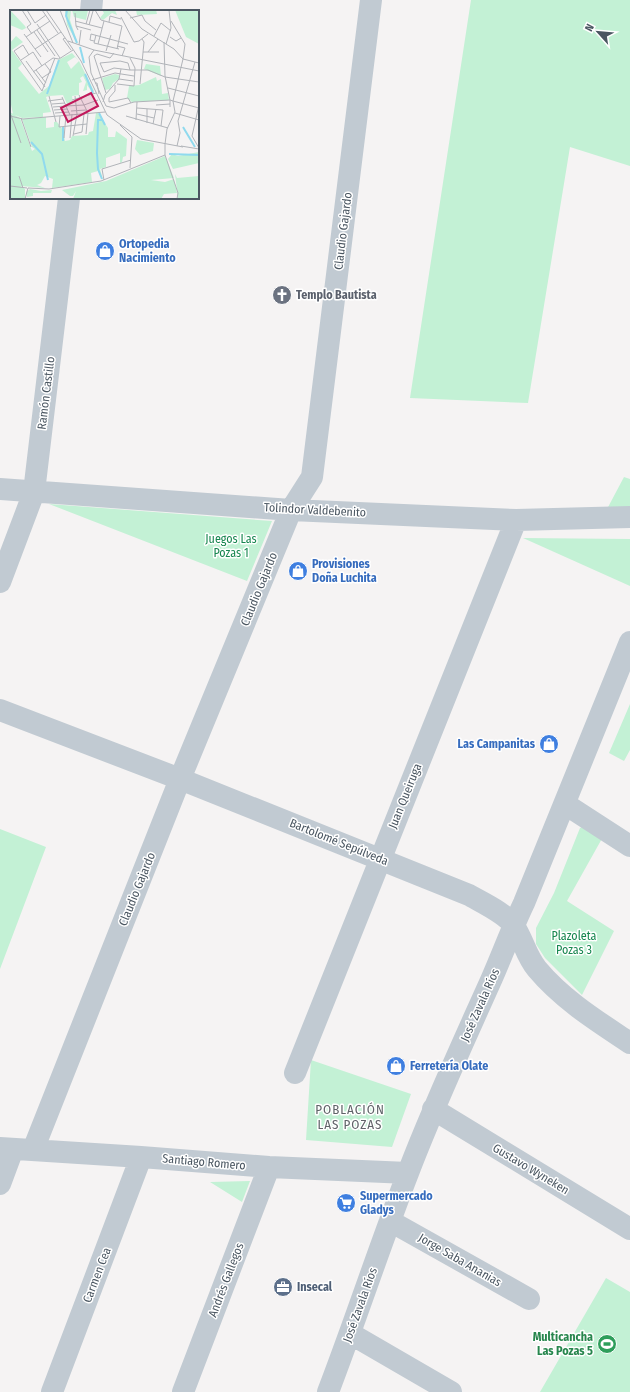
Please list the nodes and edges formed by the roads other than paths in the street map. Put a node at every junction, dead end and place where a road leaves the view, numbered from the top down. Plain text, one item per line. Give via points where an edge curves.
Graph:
1 (92, 0) edge
2 (371, 0) edge
3 (91, 10) edge
4 (69, 199) edge
5 (0, 489) edge
6 (34, 492) junction
7 (291, 510) junction
8 (630, 517) edge
9 (516, 520) junction
10 (0, 582) edge
11 (629, 649) edge
12 (0, 710) edge
13 (180, 779) junction
14 (564, 804) junction
15 (630, 846) edge
16 (380, 859) junction
17 (514, 924) junction
18 (630, 1043) edge
19 (295, 1073) dead end
20 (433, 1109) junction
21 (16, 1149) edge
22 (141, 1157) junction
23 (269, 1167) junction
24 (408, 1173) junction
25 (0, 1184) edge
26 (390, 1221) junction
27 (630, 1229) edge
28 (529, 1299) dead end
29 (351, 1334) junction
30 (52, 1392) edge
31 (183, 1392) edge
32 (328, 1392) edge
33 (451, 1392) edge

1 - 3 street
2 - 7 street, Claudio Gajardo via 312,476
4 - 6 street, Ramón Castillo
5 - 6 street, Tolindor Valdebenito
6 - 7 street, Tolindor Valdebenito
6 - 10 street, Ramón Castillo
7 - 9 street, Tolindor Valdebenito
7 - 13 street, Claudio Gajardo
8 - 9 street, Tolindor Valdebenito
9 - 16 street, Juan Queiruga
11 - 14 street, José Zavala Ríos
12 - 13 street, Bartolomé Sepúlveda
13 - 16 street, Bartolomé Sepúlveda
13 - 21 street, Claudio Gajardo
14 - 15 street
14 - 17 street, José Zavala Ríos
16 - 17 street, Bartolomé Sepúlveda via 469,895 493,908
16 - 19 street, Juan Queiruga
17 - 18 street, Bartolomé Sepúlveda via 535,968 556,990
17 - 20 street, José Zavala Ríos
20 - 24 street, José Zavala Ríos
20 - 27 street, Gustavo Wyneken
21 - 22 street, Santiago Romero
21 - 25 street, Claudio Gajardo
22 - 23 street, Santiago Romero
22 - 30 street, Carmen Cea
23 - 24 street, Santiago Romero
23 - 31 street, Andrés Gallegos
24 - 26 street, José Zavala Ríos
26 - 28 street, Jorge Saba Ananias
26 - 29 street, José Zavala Ríos
29 - 32 street, José Zavala Ríos
29 - 33 street

